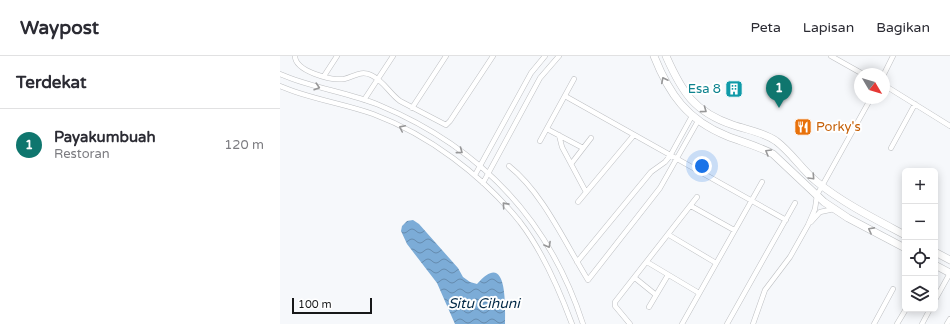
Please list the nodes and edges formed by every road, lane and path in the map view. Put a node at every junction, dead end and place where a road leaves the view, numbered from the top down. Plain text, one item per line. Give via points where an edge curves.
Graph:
1 (294, 56) edge
2 (337, 56) edge
3 (393, 56) edge
4 (446, 56) edge
5 (494, 56) edge
6 (545, 56) edge
7 (559, 56) edge
8 (654, 56) edge
9 (666, 56) edge
10 (831, 56) edge
11 (893, 56) edge
12 (887, 68) edge
13 (854, 69) edge
14 (280, 74) edge
15 (324, 76) junction
16 (378, 79) junction
17 (574, 79) dead end
18 (525, 85) junction
19 (280, 86) edge
20 (890, 89) edge
21 (534, 90) junction
22 (565, 96) junction
23 (355, 97) junction
24 (364, 100) junction
25 (868, 104) edge
26 (915, 104) junction
27 (352, 108) junction
28 (412, 108) junction
29 (695, 119) junction
30 (950, 126) edge
31 (547, 129) junction
32 (559, 135) junction
33 (634, 135) junction
34 (439, 136) junction
35 (591, 138) dead end
36 (540, 141) dead end
37 (433, 145) junction
38 (583, 148) junction
39 (891, 148) dead end
40 (670, 156) junction
41 (677, 159) junction
42 (571, 164) junction
43 (480, 165) junction
44 (509, 166) dead end
45 (488, 173) junction
46 (475, 175) junction
47 (762, 182) dead end
48 (483, 183) junction
49 (822, 186) junction
50 (831, 191) junction
51 (586, 192) junction
52 (817, 195) junction
53 (697, 197) dead end
54 (752, 201) junction
55 (578, 202) dead end
56 (824, 202) junction
57 (796, 203) dead end
58 (691, 206) junction
59 (834, 209) junction
60 (786, 220) junction
61 (808, 225) junction
62 (734, 230) junction
63 (898, 231) junction
64 (902, 233) edge
65 (668, 235) junction
66 (892, 241) junction
67 (902, 246) edge
68 (938, 254) edge
69 (950, 260) edge
70 (577, 262) junction
71 (647, 262) junction
72 (716, 263) junction
73 (938, 267) edge
74 (950, 273) edge
75 (668, 275) junction
76 (635, 278) junction
77 (567, 284) junction
78 (557, 288) junction
79 (893, 289) dead end
80 (699, 293) junction
81 (656, 295) junction
82 (938, 295) edge
83 (650, 307) dead end
84 (904, 312) edge
85 (928, 312) edge
86 (950, 319) edge
87 (572, 324) edge
88 (583, 324) edge
89 (630, 324) edge
90 (682, 324) edge
91 (727, 324) edge
92 (752, 324) edge
93 (874, 324) edge
94 (897, 324) edge
95 (922, 324) edge
96 (947, 324) edge

1 - 15 street via 298,66 305,71
2 - 15 street
3 - 16 street
4 - 28 street
5 - 28 street via 446,124
6 - 18 street
7 - 21 street
29 -> 8 main road via 671,93
9 -> 49 main road via 689,99 717,119 765,135 776,142
10 - 13 street
11 - 12 street
14 -> 23 street
15 - 16 street via 344,79 353,74 363,73
16 - 24 street
16 - 28 street via 394,96
17 - 22 street
18 - 21 street
18 - 43 street
19 - 27 street
20 - 26 street
21 - 45 street
22 - 31 street
22 - 33 street
23 - 24 street
23 - 27 street
24 - 34 street via 408,118
25 - 49 street
26 - 30 street
26 - 39 street
37 -> 27 street via 403,128
29 - 40 street
29 - 41 street
52 -> 29 main road via 773,154 727,136
31 - 32 street
31 - 36 street
32 - 38 street
32 - 42 street
33 - 40 street
33 - 51 street
34 - 37 street
34 -> 43 street
35 - 38 street
37 - 46 street
38 - 42 street
40 - 41 street
40 - 70 street via 651,172
41 - 54 street
41 - 70 street via 660,188 588,280
42 - 51 street
43 - 45 street
43 - 46 street
44 - 70 street via 528,183 538,197
45 - 48 street
45 -> 77 street via 529,216 546,240
46 - 48 street
47 - 54 street
78 -> 48 street via 536,246 520,223
49 - 50 main road
49 - 52 street
50 - 56 street
50 - 63 main road
51 - 55 street
52 - 56 main road
52 - 61 street via 815,209
53 - 58 street
54 - 60 street
54 - 62 street
56 - 59 main road
57 - 60 street
58 - 62 street
58 - 65 street
59 - 61 street via 820,212
66 -> 59 main road
60 - 91 street
61 - 92 street via 790,257 764,290
62 - 72 street
63 - 64 main road
63 - 66 main road
65 - 71 street
65 - 72 street
66 - 67 main road
68 - 69 main road
71 - 75 street
71 - 76 street
72 - 80 street
73 - 74 main road
74 - 82 street
75 - 80 street
75 - 81 street
76 - 81 street
76 - 89 street via 614,304
77 - 78 street
77 - 88 street
78 - 87 street
79 - 93 street
80 - 90 street
81 - 83 street
84 - 94 street
85 - 95 street
86 - 96 street

